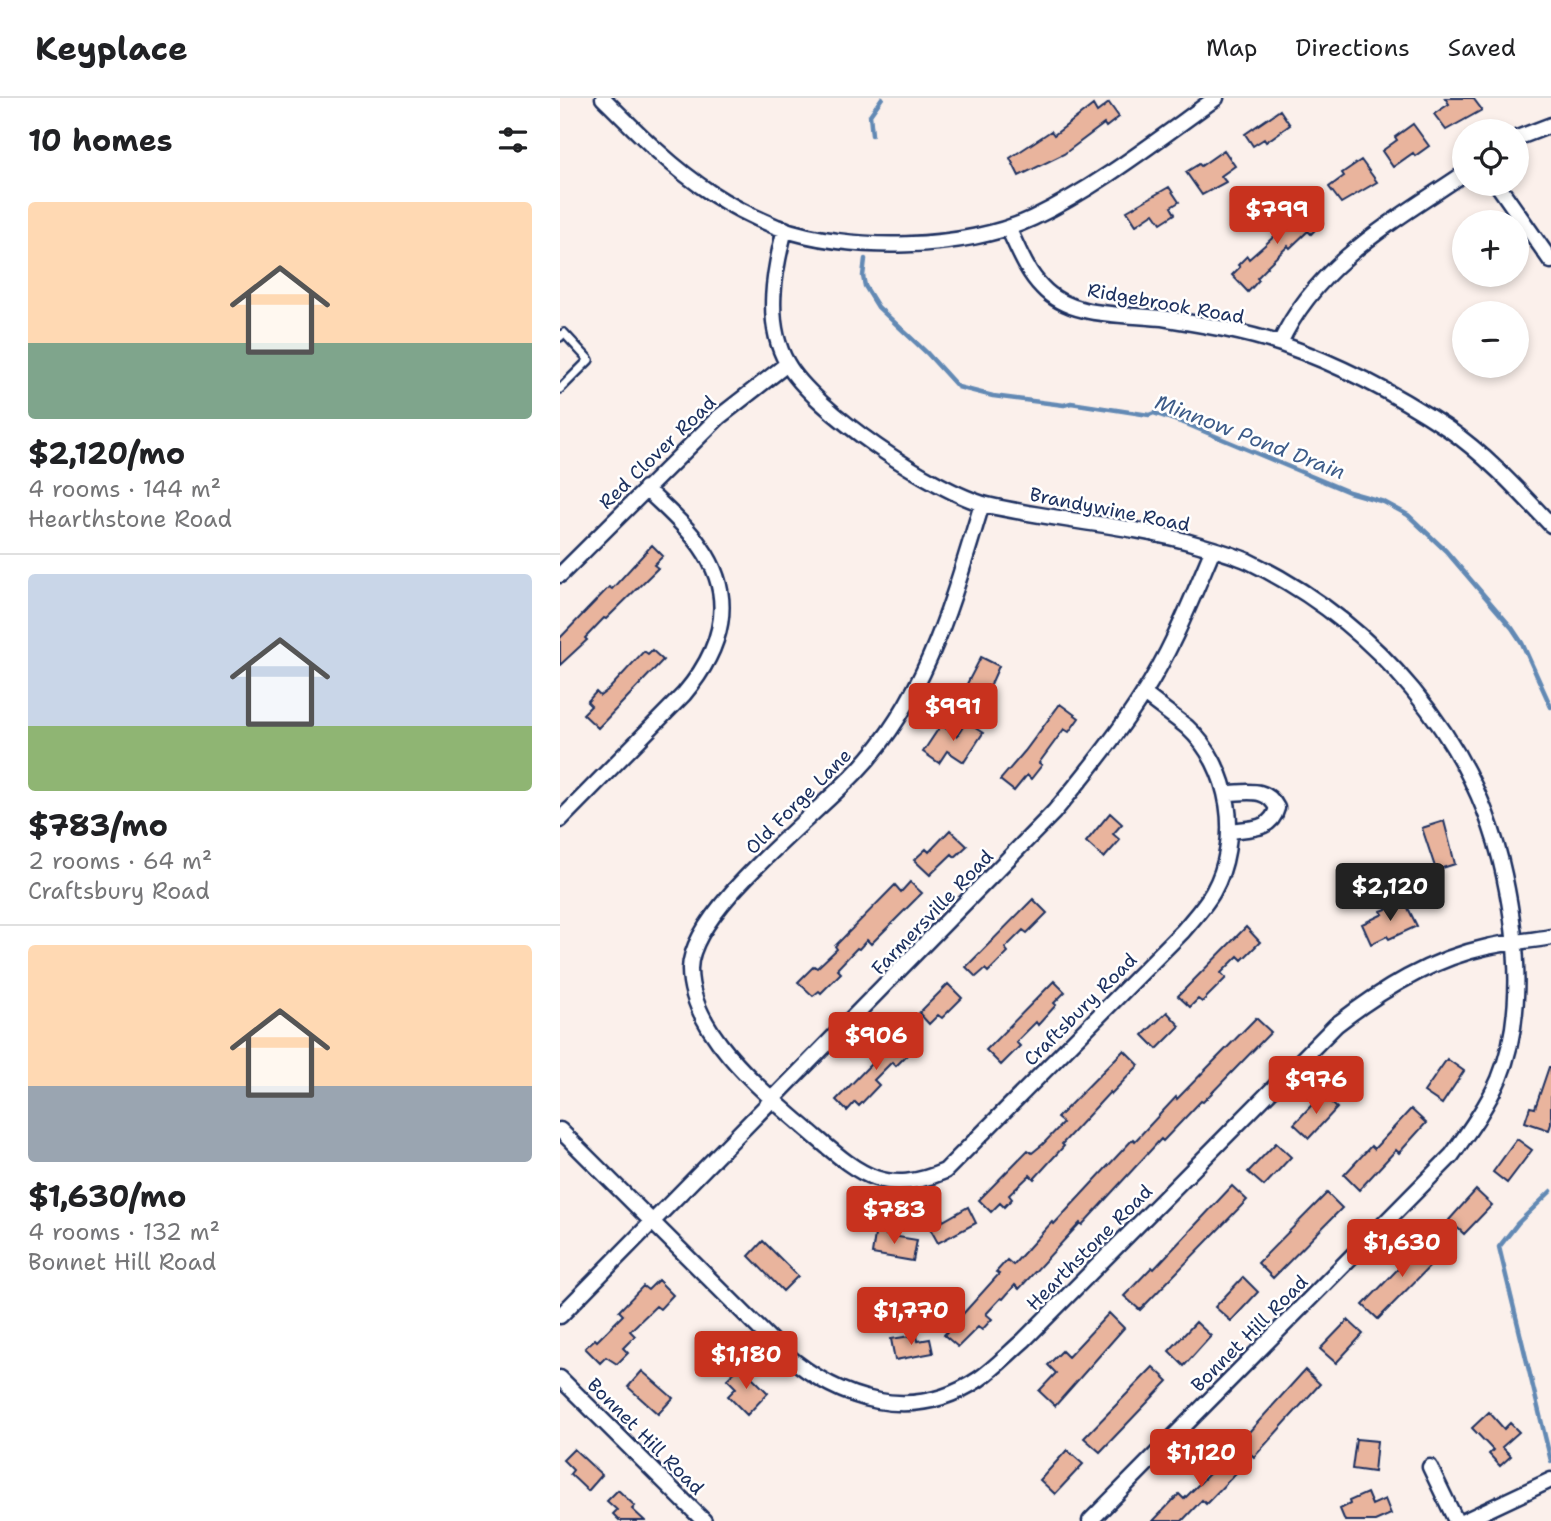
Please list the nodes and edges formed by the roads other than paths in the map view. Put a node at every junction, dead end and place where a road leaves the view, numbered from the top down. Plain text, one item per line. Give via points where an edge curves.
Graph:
1 (603, 98) edge
2 (1216, 98) edge
3 (1551, 125) edge
4 (1529, 133) edge
5 (1452, 182) edge
6 (1505, 196) edge
7 (1008, 228) junction
8 (785, 229) junction
9 (1551, 261) edge
10 (560, 337) edge
11 (1280, 344) junction
12 (787, 364) junction
13 (560, 389) edge
14 (645, 488) junction
15 (982, 504) junction
16 (1551, 525) edge
17 (1213, 549) junction
18 (560, 575) edge
19 (1144, 694) junction
20 (1226, 793) junction
21 (560, 820) edge
22 (1230, 831) junction
23 (1551, 937) edge
24 (1515, 943) junction
25 (774, 1100) junction
26 (560, 1130) edge
27 (653, 1223) junction
28 (560, 1317) edge
29 (560, 1378) edge
30 (1430, 1467) dead end
31 (1551, 1480) edge
32 (704, 1521) edge
33 (1090, 1521) edge
34 (1456, 1521) edge
35 (1464, 1521) edge

1 - 8 street via 676,167 711,193
2 - 7 street via 1101,179
3 - 4 street
5 - 11 street via 1342,259 1291,320
6 - 9 street
7 - 8 street via 941,242 900,244
7 - 11 street, Ridgebrook Road via 1043,289 1061,301 1082,309 1189,323
8 - 12 street, Brandywine Road via 774,294 775,323
10 - 13 lane via 564,333 589,360
11 - 16 street, Ridgebrook Road via 1344,370 1448,429
12 - 14 street, Red Clover Road via 719,417
12 - 15 street, Brandywine Road via 807,388 876,446 940,486
14 - 18 street, Red Clover Road
14 - 21 street via 695,539 713,567 723,612 718,634 700,675 684,694
15 - 17 street, Brandywine Road via 1154,533
15 - 25 street, Old Forge Lane via 946,623 908,702 860,768 735,891 705,927 692,952 690,971 705,1022 719,1045
17 - 19 street, Farmersville Road
17 - 24 street, Brandywine Road via 1247,561 1330,611 1364,638 1420,698 1449,737 1486,810 1500,856
19 - 20 street, Craftsbury Road via 1205,748
19 - 25 street, Farmersville Road via 1085,775 1029,840
20 - 22 street, Craftsbury Road
20 - 22 street via 1264,793 1277,808 1275,818 1266,825
22 - 25 street, Craftsbury Road via 1227,859 1214,891 1183,931 945,1171 909,1183 884,1182 850,1166
23 - 24 street, Hearthstone Road
24 - 27 street, Hearthstone Road via 1441,961 1369,998 1336,1025 1024,1340 978,1380 938,1400 867,1399 805,1370
24 - 33 street, Bonnet Hill Road via 1516,997 1499,1079 1452,1155
25 - 27 street, Farmersville Road
26 - 27 street, Hearthstone Road
27 - 28 street, Farmersville Road
29 - 32 street, Bonnet Hill Road
30 - 34 street
31 - 35 street

